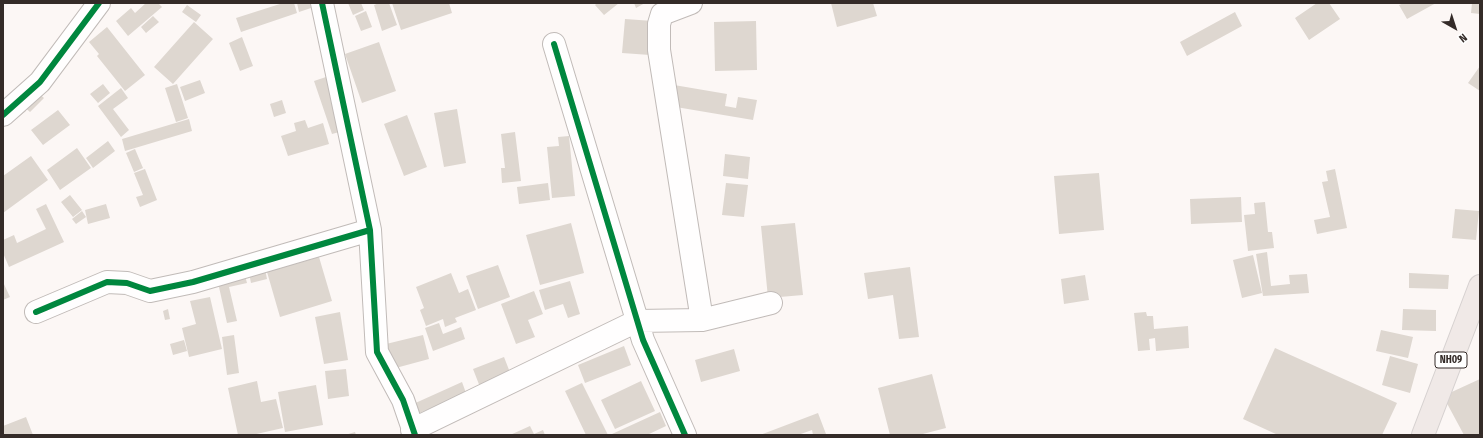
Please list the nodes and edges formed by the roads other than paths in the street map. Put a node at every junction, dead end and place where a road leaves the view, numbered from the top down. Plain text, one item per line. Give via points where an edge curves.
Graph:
1 (99, 3) edge
2 (322, 3) edge
3 (692, 3) edge
4 (554, 44) dead end
5 (3, 115) edge
6 (370, 230) junction
7 (1480, 286) edge
8 (771, 303) dead end
9 (36, 312) dead end
10 (702, 320) junction
11 (637, 321) junction
12 (414, 432) edge
13 (685, 435) edge
14 (1423, 435) edge

1 - 5 street via 40,82
2 - 6 street
3 - 10 street via 662,14 659,24 659,50
4 - 11 street
6 - 9 street via 193,282 150,291 128,283 107,282
6 - 12 street via 377,352 403,400
7 - 14 main road, NH09
8 - 10 street
10 - 11 street
11 - 12 street
11 - 13 street

